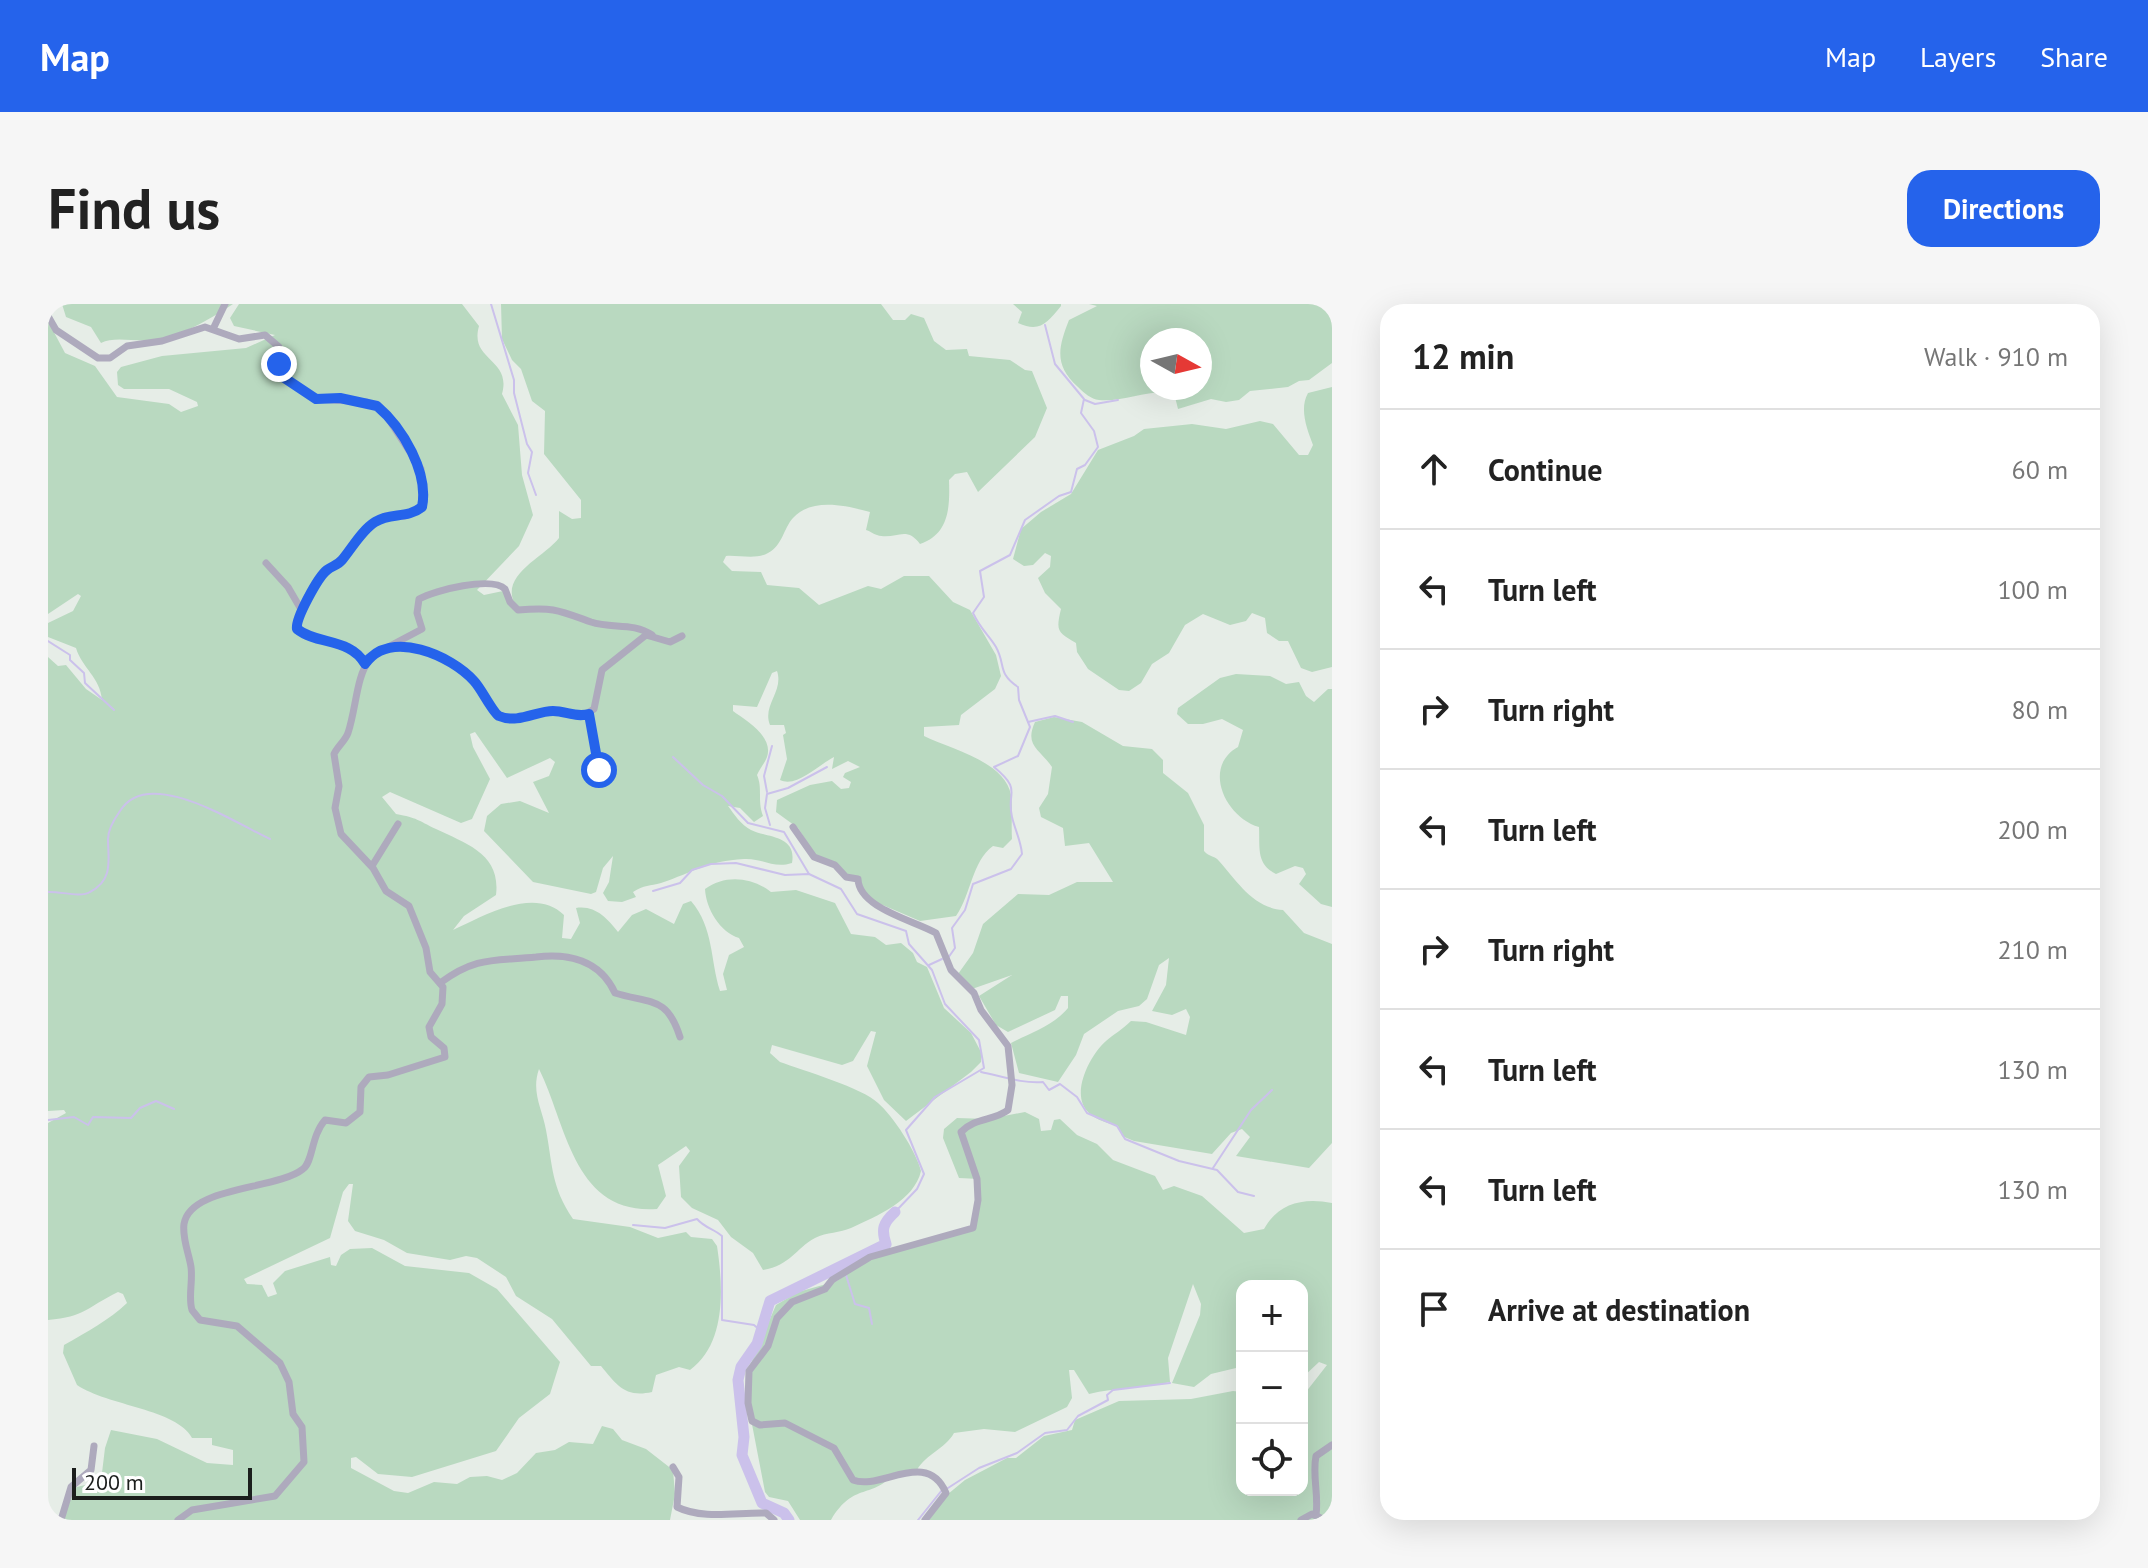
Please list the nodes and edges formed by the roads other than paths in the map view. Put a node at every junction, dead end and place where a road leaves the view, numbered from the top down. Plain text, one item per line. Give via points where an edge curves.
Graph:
1 (225, 304) edge
2 (48, 316) edge
3 (214, 327) junction
4 (266, 563) dead end
5 (302, 611) junction
6 (653, 636) junction
7 (682, 636) dead end
8 (387, 648) junction
9 (365, 664) junction
10 (589, 714) junction
11 (599, 770) dead end
12 (398, 824) dead end
13 (793, 827) dead end
14 (372, 866) junction
15 (440, 983) junction
16 (680, 1037) dead end
17 (1332, 1445) edge
18 (94, 1446) dead end
19 (673, 1467) dead end
20 (1316, 1515) junction
21 (61, 1520) edge
22 (178, 1520) edge
23 (774, 1520) edge
24 (925, 1520) edge
25 (1301, 1520) edge
26 (1325, 1520) edge

1 - 3 street
2 - 3 street via 56,330 98,358 110,358 127,346
3 - 5 street via 227,337 270,337 281,352 280,375 312,397 377,406 421,469 422,507 374,522 341,561 325,571
4 - 5 street
5 - 9 street via 296,624 299,631 339,643
6 - 7 street via 670,642
6 - 8 street via 643,629 591,622 540,606 518,610 505,589 491,584 439,588 419,599 422,629
6 - 10 street via 634,641 602,670
8 - 9 street
8 - 10 street via 413,649 455,662 500,716
9 - 14 street via 347,736 334,754 339,786 335,808 343,837
10 - 11 street
12 - 14 street
13 - 24 street via 814,857 858,879 871,903 936,933 951,970 974,993 1008,1046 1008,1110 961,1132 977,1179 973,1228 870,1257 825,1289 792,1302 777,1318 771,1340 748,1378 752,1421 785,1423 834,1448 853,1480 912,1472 929,1475 946,1493
14 - 15 street via 386,891 409,906 430,972
15 - 16 street via 491,958 549,953 576,959 607,976 615,993 669,1010
15 - 22 street via 444,997 429,1027 431,1037 444,1048 442,1060 369,1077 361,1087 360,1112 346,1123 325,1120 302,1170 273,1184 217,1195 186,1218 192,1310 200,1320 237,1326 280,1363 289,1382 293,1414 302,1427 304,1462 275,1496 192,1510
17 - 20 street via 1316,1456
18 - 21 street via 91,1470 71,1487
19 - 23 street via 679,1477 677,1507 682,1510 766,1513
20 - 25 street
20 - 26 street

